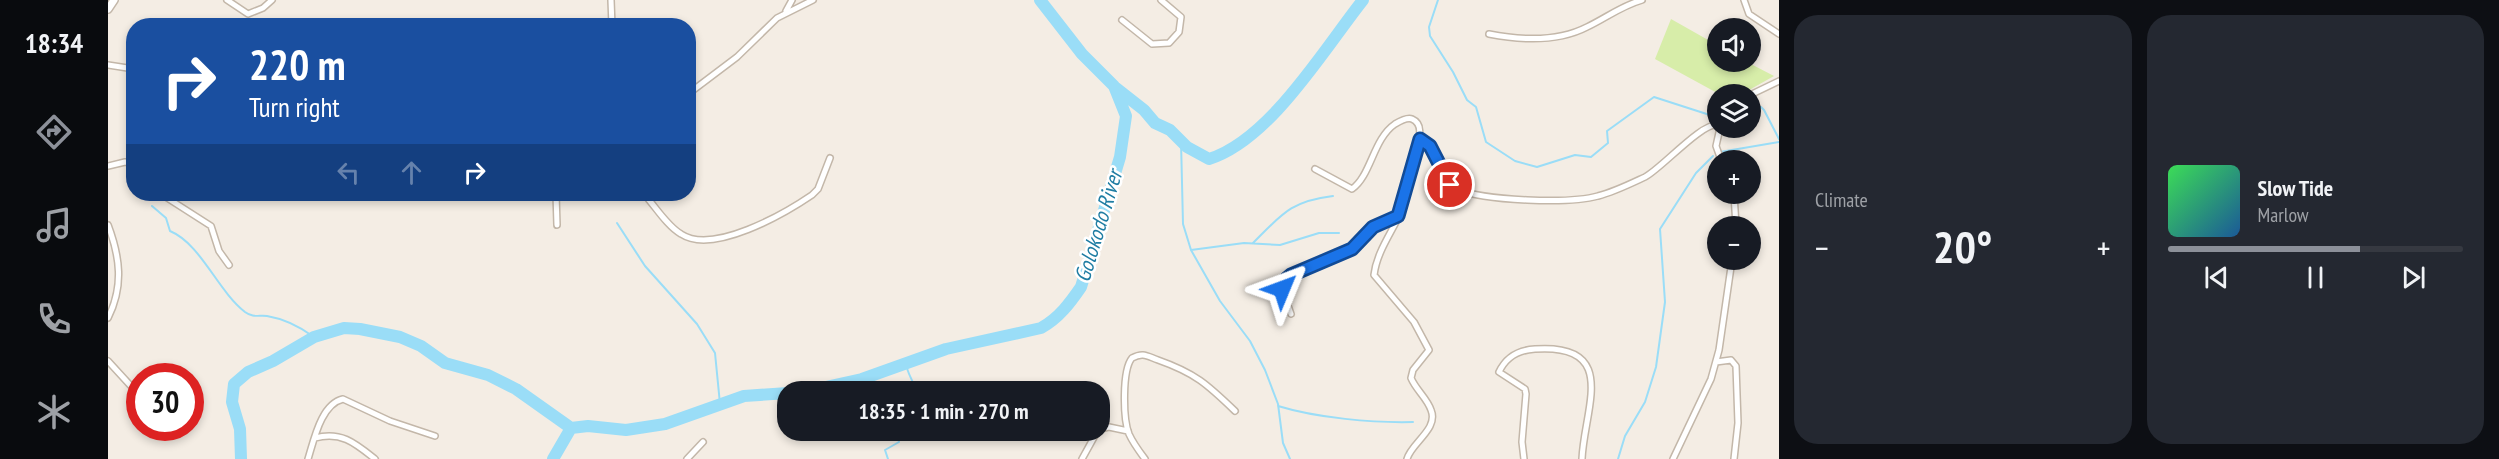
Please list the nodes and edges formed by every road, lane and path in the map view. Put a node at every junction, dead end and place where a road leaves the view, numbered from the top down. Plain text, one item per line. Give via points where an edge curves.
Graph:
1 (114, 0) edge
2 (227, 0) edge
3 (272, 0) edge
4 (611, 0) edge
5 (792, 0) edge
6 (813, 0) edge
7 (1161, 0) edge
8 (1642, 0) edge
9 (1744, 0) edge
10 (108, 9) edge
11 (785, 12) junction
12 (612, 18) edge
13 (1122, 20) dead end
14 (1489, 34) dead end
15 (1779, 34) edge
16 (108, 65) edge
17 (126, 68) edge
18 (1779, 81) edge
19 (696, 88) edge
20 (1761, 90) edge
21 (1707, 127) edge
22 (1420, 139) junction
23 (830, 158) dead end
24 (126, 162) edge
25 (108, 166) edge
26 (1315, 170) dead end
27 (172, 201) edge
28 (556, 201) edge
29 (650, 201) edge
30 (1398, 216) junction
31 (108, 225) edge
32 (557, 225) dead end
33 (229, 265) dead end
34 (1730, 270) edge
35 (1291, 314) dead end
36 (108, 318) edge
37 (108, 360) edge
38 (1716, 362) junction
39 (126, 380) edge
40 (1235, 411) dead end
41 (1110, 427) edge
42 (1128, 431) junction
43 (435, 436) dead end
44 (315, 438) junction
45 (1093, 441) edge
46 (702, 442) dead end
47 (308, 459) edge
48 (375, 459) edge
49 (687, 459) edge
50 (1082, 459) edge
51 (1145, 459) edge
52 (1407, 459) edge
53 (1524, 459) edge
54 (1582, 459) edge
55 (1672, 459) edge
56 (1734, 459) edge

1 - 10 street
2 - 3 street via 248,14
4 - 12 street
5 - 11 street
6 - 11 street
7 - 13 street via 1181,16 1179,32 1169,43 1152,44
8 - 14 street via 1571,34 1514,38
9 - 15 street via 1749,14
11 - 19 street via 738,57
16 - 17 street
18 - 20 street
21 - 22 street via 1646,176 1586,198 1498,198 1460,190 1447,181 1430,146
22 - 26 street via 1414,120 1394,124 1352,189
22 - 30 street
23 - 29 street via 812,195 723,238 701,241 680,234
24 - 25 street
27 - 33 street via 211,226 219,251
28 - 32 street
30 - 35 street via 1373,227 1352,249 1287,278 1282,289
30 - 52 street via 1378,257 1374,275 1414,322 1429,349 1411,378 1432,417
31 - 36 street via 119,259 120,277
34 - 38 street
37 - 39 street
38 - 55 street
38 - 56 street via 1731,360 1736,366 1738,423
40 - 42 street via 1207,384 1172,363 1140,354 1130,360 1126,370
41 - 42 street
42 - 51 street
43 - 44 street via 343,399 330,407
44 - 47 street
44 - 48 street via 344,437
45 - 50 street
46 - 49 street
53 - 54 street via 1525,389 1499,372 1508,358 1535,348 1573,354 1587,365 1592,383

